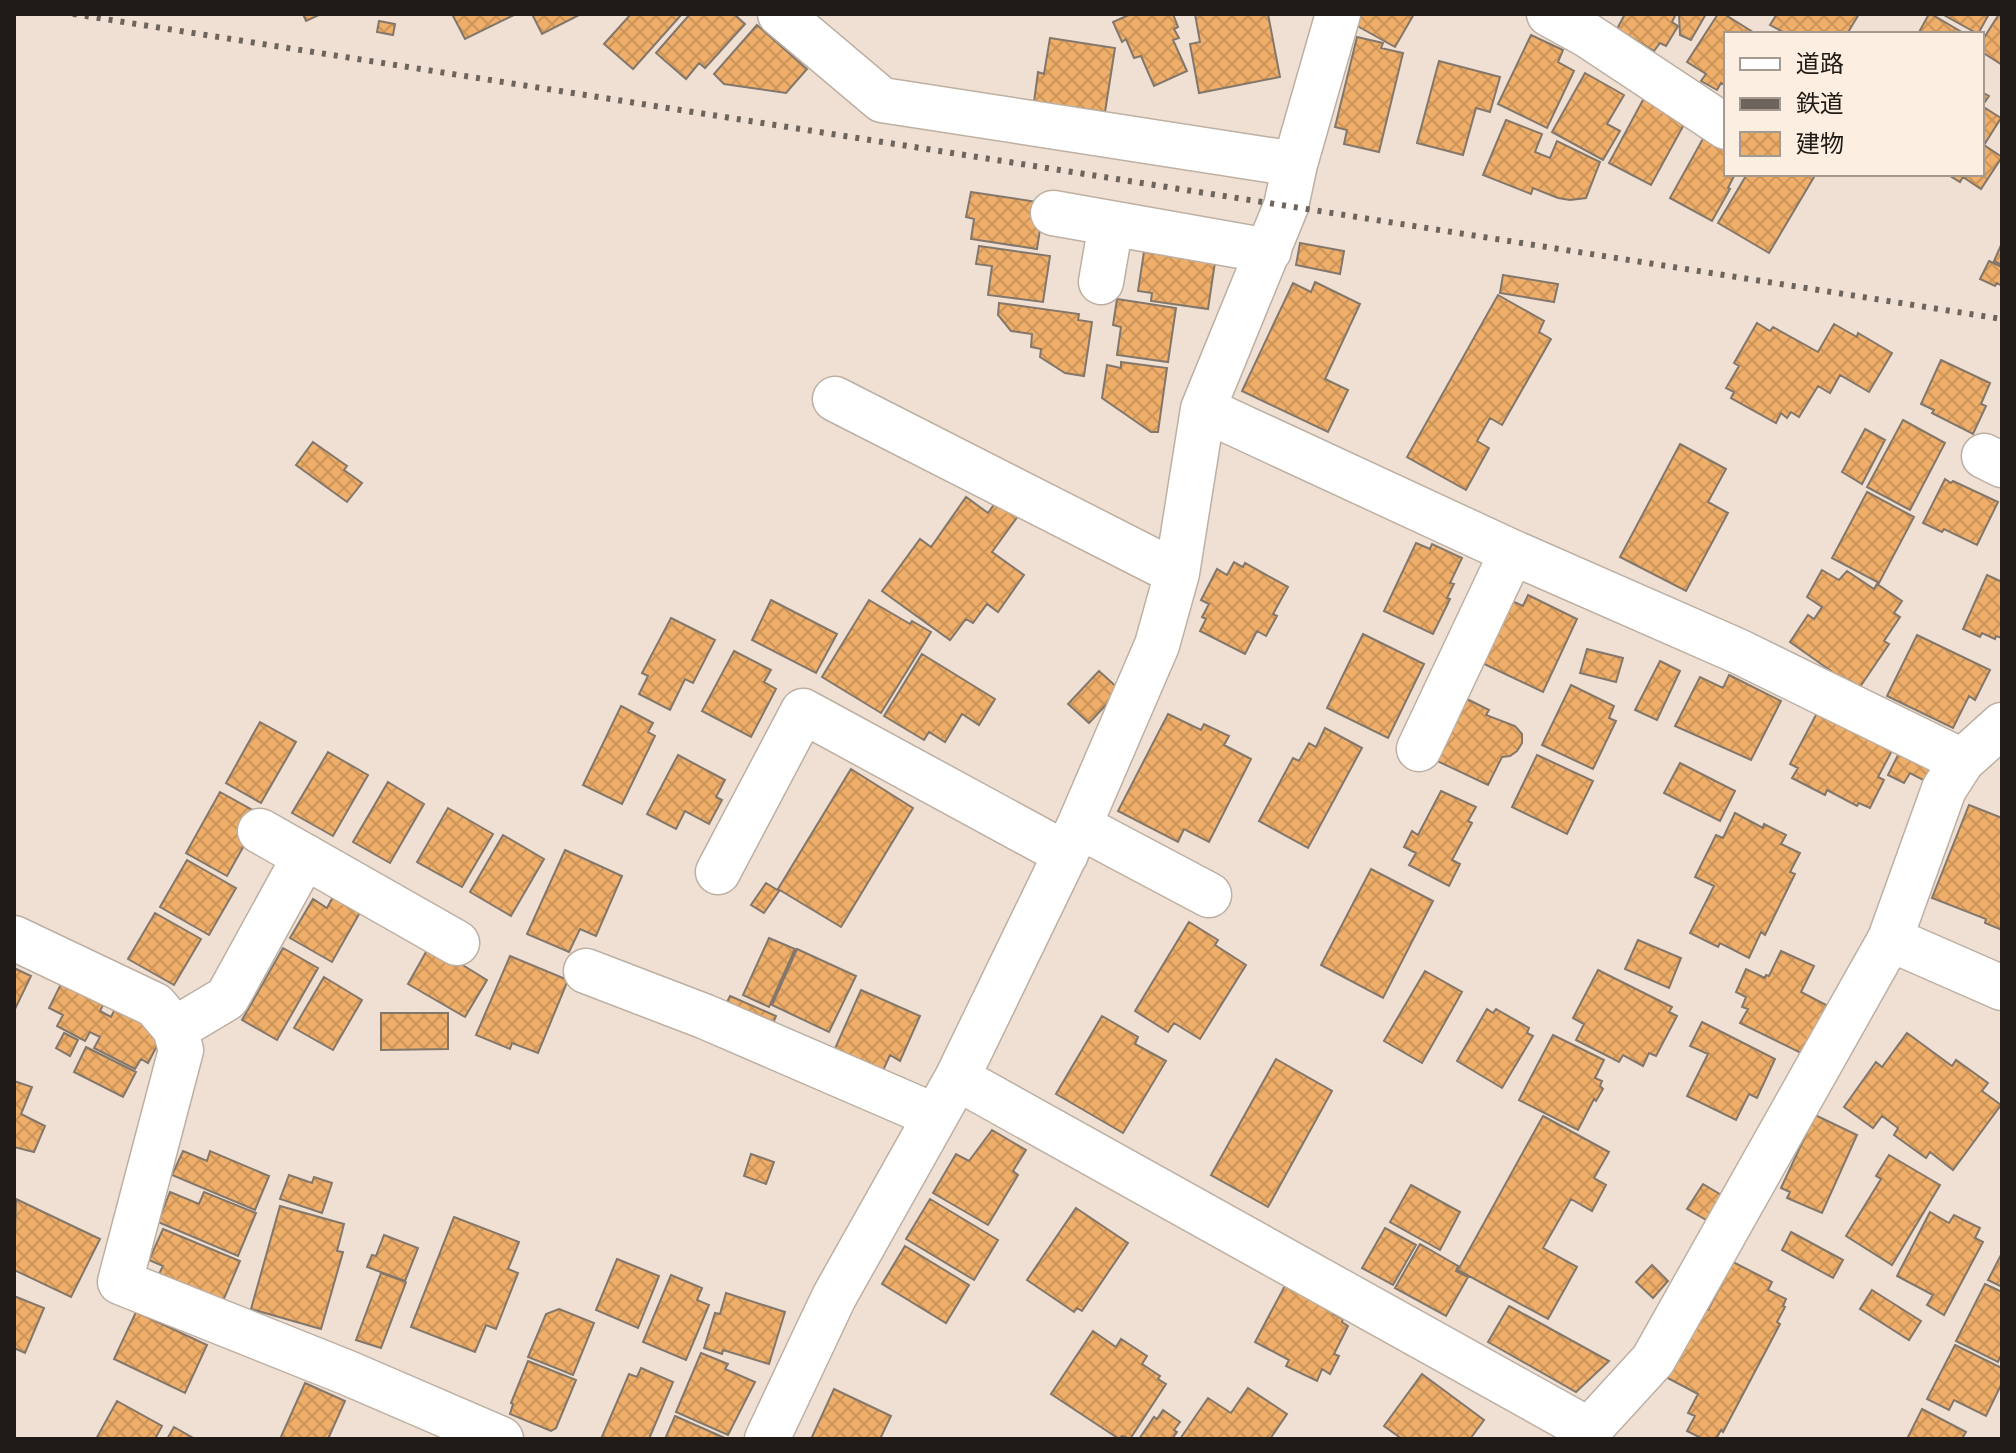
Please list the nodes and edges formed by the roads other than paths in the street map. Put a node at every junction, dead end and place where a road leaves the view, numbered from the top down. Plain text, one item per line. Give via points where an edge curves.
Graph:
1 (780, 14) edge
2 (1338, 14) edge
3 (1549, 14) edge
4 (1724, 126) edge
5 (1295, 164) junction
6 (1053, 213) dead end
7 (1111, 224) junction
8 (1269, 251) junction
9 (1101, 282) dead end
10 (835, 399) dead end
11 (1203, 409) junction
12 (1512, 552) junction
13 (1177, 573) junction
14 (2002, 725) edge
15 (1419, 749) dead end
16 (1962, 761) junction
17 (260, 831) dead end
18 (1072, 840) junction
19 (305, 856) junction
20 (718, 872) dead end
21 (1209, 895) dead end
22 (14, 938) edge
23 (1890, 939) junction
24 (457, 943) dead end
25 (586, 971) dead end
26 (2002, 988) edge
27 (175, 1029) junction
28 (957, 1078) junction
29 (935, 1116) junction
30 (501, 1439) edge
31 (767, 1439) edge

1 - 5 street via 882,100
2 - 5 street
3 - 4 street
5 - 8 street
6 - 7 street
7 - 8 street
7 - 9 street
8 - 11 street
10 - 13 street
11 - 12 street
11 - 13 street
12 - 15 street
12 - 16 street via 1740,652
13 - 18 street via 1157,645
14 - 16 street
16 - 23 street via 1944,789
17 - 19 street
18 - 20 street via 803,711
18 - 21 street
18 - 28 street
19 - 24 street
19 - 27 street via 227,998
22 - 27 street via 155,1005
23 - 26 street
23 - 28 street via 1653,1360 1589,1430
25 - 29 street
27 - 30 street via 181,1050 120,1282
28 - 29 street
29 - 31 street via 834,1297

